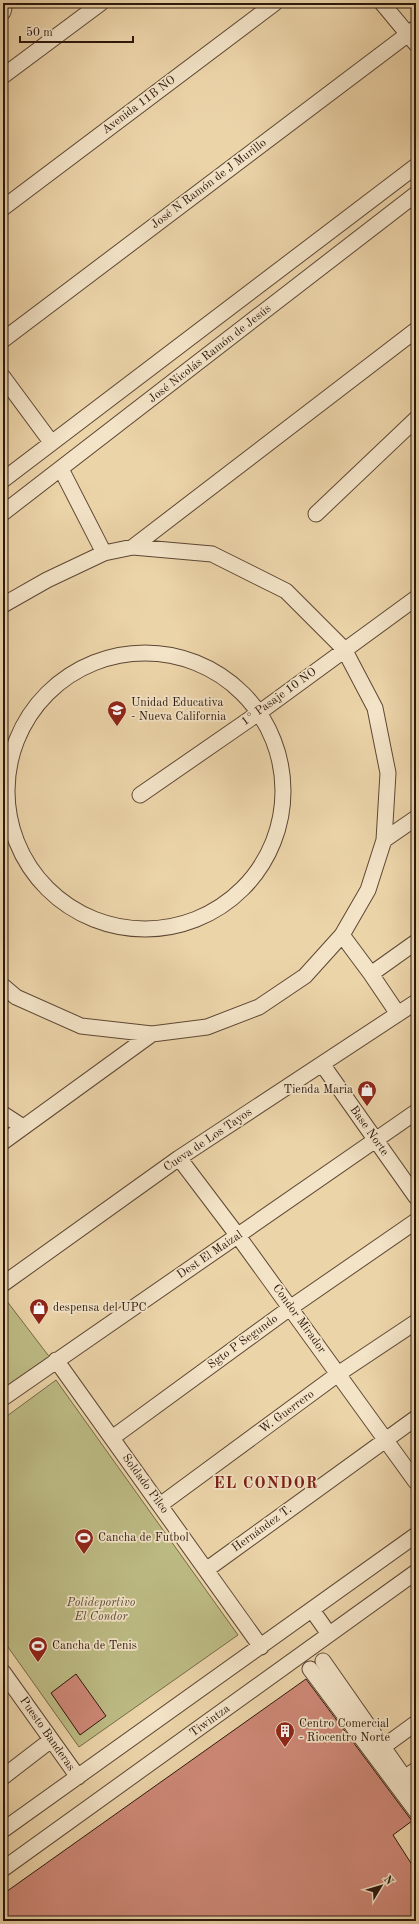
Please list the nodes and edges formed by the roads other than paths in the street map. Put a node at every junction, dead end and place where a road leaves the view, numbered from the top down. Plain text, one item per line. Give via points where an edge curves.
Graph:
1 (4, 3) edge
2 (101, 3) edge
3 (275, 3) edge
4 (382, 3) edge
5 (3, 12) edge
6 (413, 35) edge
7 (3, 76) edge
8 (416, 166) edge
9 (416, 194) edge
10 (3, 208) edge
11 (416, 330) edge
12 (3, 340) edge
13 (3, 377) edge
14 (416, 419) edge
15 (51, 442) junction
16 (61, 469) junction
17 (3, 480) edge
18 (3, 513) edge
19 (316, 514) dead end
20 (133, 547) junction
21 (104, 553) junction
22 (416, 598) edge
23 (3, 605) edge
24 (344, 649) junction
25 (260, 712) junction
26 (140, 795) dead end
27 (416, 818) edge
28 (384, 840) junction
29 (342, 935) junction
30 (416, 942) edge
31 (371, 974) junction
32 (3, 986) edge
33 (416, 1002) edge
34 (398, 1014) junction
35 (152, 1034) junction
36 (322, 1064) junction
37 (416, 1112) edge
38 (3, 1114) edge
39 (23, 1127) junction
40 (375, 1141) junction
41 (3, 1142) edge
42 (179, 1158) junction
43 (416, 1197) edge
44 (416, 1221) edge
45 (238, 1236) junction
46 (3, 1284) edge
47 (290, 1308) junction
48 (416, 1322) edge
49 (56, 1360) junction
50 (338, 1374) junction
51 (3, 1398) edge
52 (416, 1418) edge
53 (112, 1438) junction
54 (384, 1440) junction
55 (416, 1482) edge
56 (160, 1505) junction
57 (416, 1535) edge
58 (206, 1570) junction
59 (416, 1572) edge
60 (312, 1610) junction
61 (329, 1634) junction
62 (261, 1647) junction
63 (323, 1661) dead end
64 (310, 1669) dead end
65 (4, 1677) edge
66 (416, 1723) edge
67 (51, 1740) junction
68 (383, 1747) junction
69 (410, 1774) edge
70 (3, 1777) edge
71 (78, 1777) junction
72 (416, 1794) edge
73 (416, 1811) edge
74 (3, 1830) edge
75 (3, 1869) edge

1 - 5 street
2 - 7 street
3 - 10 street, Avenida 11B NO
4 - 6 street
6 - 12 street, José N Ramón de J Murillo
8 - 15 street, José Nicolás Ramón de Jesús
9 - 16 street, José Nicolás Ramón de Jesús
11 - 20 street
13 - 15 street
14 - 19 street
15 - 17 street, José Nicolás Ramón de Jesús
16 - 18 street, José Nicolás Ramón de Jesús
16 - 21 street
20 - 21 street
20 - 24 street via 212,554 286,590
21 - 23 street via 47,580
22 - 24 street, 1° Pasaje 10 NO
24 - 25 street, 1° Pasaje 10 NO
24 - 28 street via 375,708 388,773
25 - 25 street via 228,679 187,658 142,651 96,660 56,682 26,717 9,759 6,805 19,849 45,887 82,915 126,929 171,928 214,912 250,884 274,844 284,800 279,754
25 - 26 street, 1° Pasaje 10 NO
27 - 28 street
28 - 29 street via 368,890
29 - 31 street
29 - 35 street via 305,976 259,1007 207,1027
30 - 31 street
31 - 34 street
32 - 35 street via 16,997 81,1026
33 - 34 street, Cueva de Los Tayos
34 - 36 street, Cueva de Los Tayos
35 - 39 street
36 - 40 street, Base Norte
36 - 42 street, Cueva de Los Tayos
37 - 40 street, Dest El Maizal
38 - 39 street
39 - 41 street
40 - 43 street, Base Norte
40 - 45 street, Dest El Maizal
42 - 45 street, Condor Mirador
42 - 46 street, Cueva de Los Tayos
44 - 47 street, Sgto P Segundo
45 - 47 street, Condor Mirador
45 - 49 street, Dest El Maizal
47 - 50 street, Condor Mirador
47 - 53 street, Sgto P Segundo
48 - 50 street, W. Guerrero
49 - 51 street, Dest El Maizal
49 - 53 street, Soldado Pilco
50 - 54 street, Condor Mirador
50 - 56 street, W. Guerrero
52 - 54 street, Hernández T.
53 - 56 street, Soldado Pilco
54 - 55 street, Condor Mirador
54 - 58 street, Hernández T.
56 - 58 street, Soldado Pilco
57 - 60 street
58 - 62 street, Soldado Pilco
59 - 61 street, Tiwintza
60 - 61 street
60 - 62 street
61 - 75 street, Tiwintza
62 - 71 street
63 - 68 street
64 - 73 street
65 - 67 street, Puesto Banderas
66 - 68 street
67 - 70 street
67 - 71 street, Puesto Banderas
68 - 69 street
69 - 72 street
71 - 74 street

